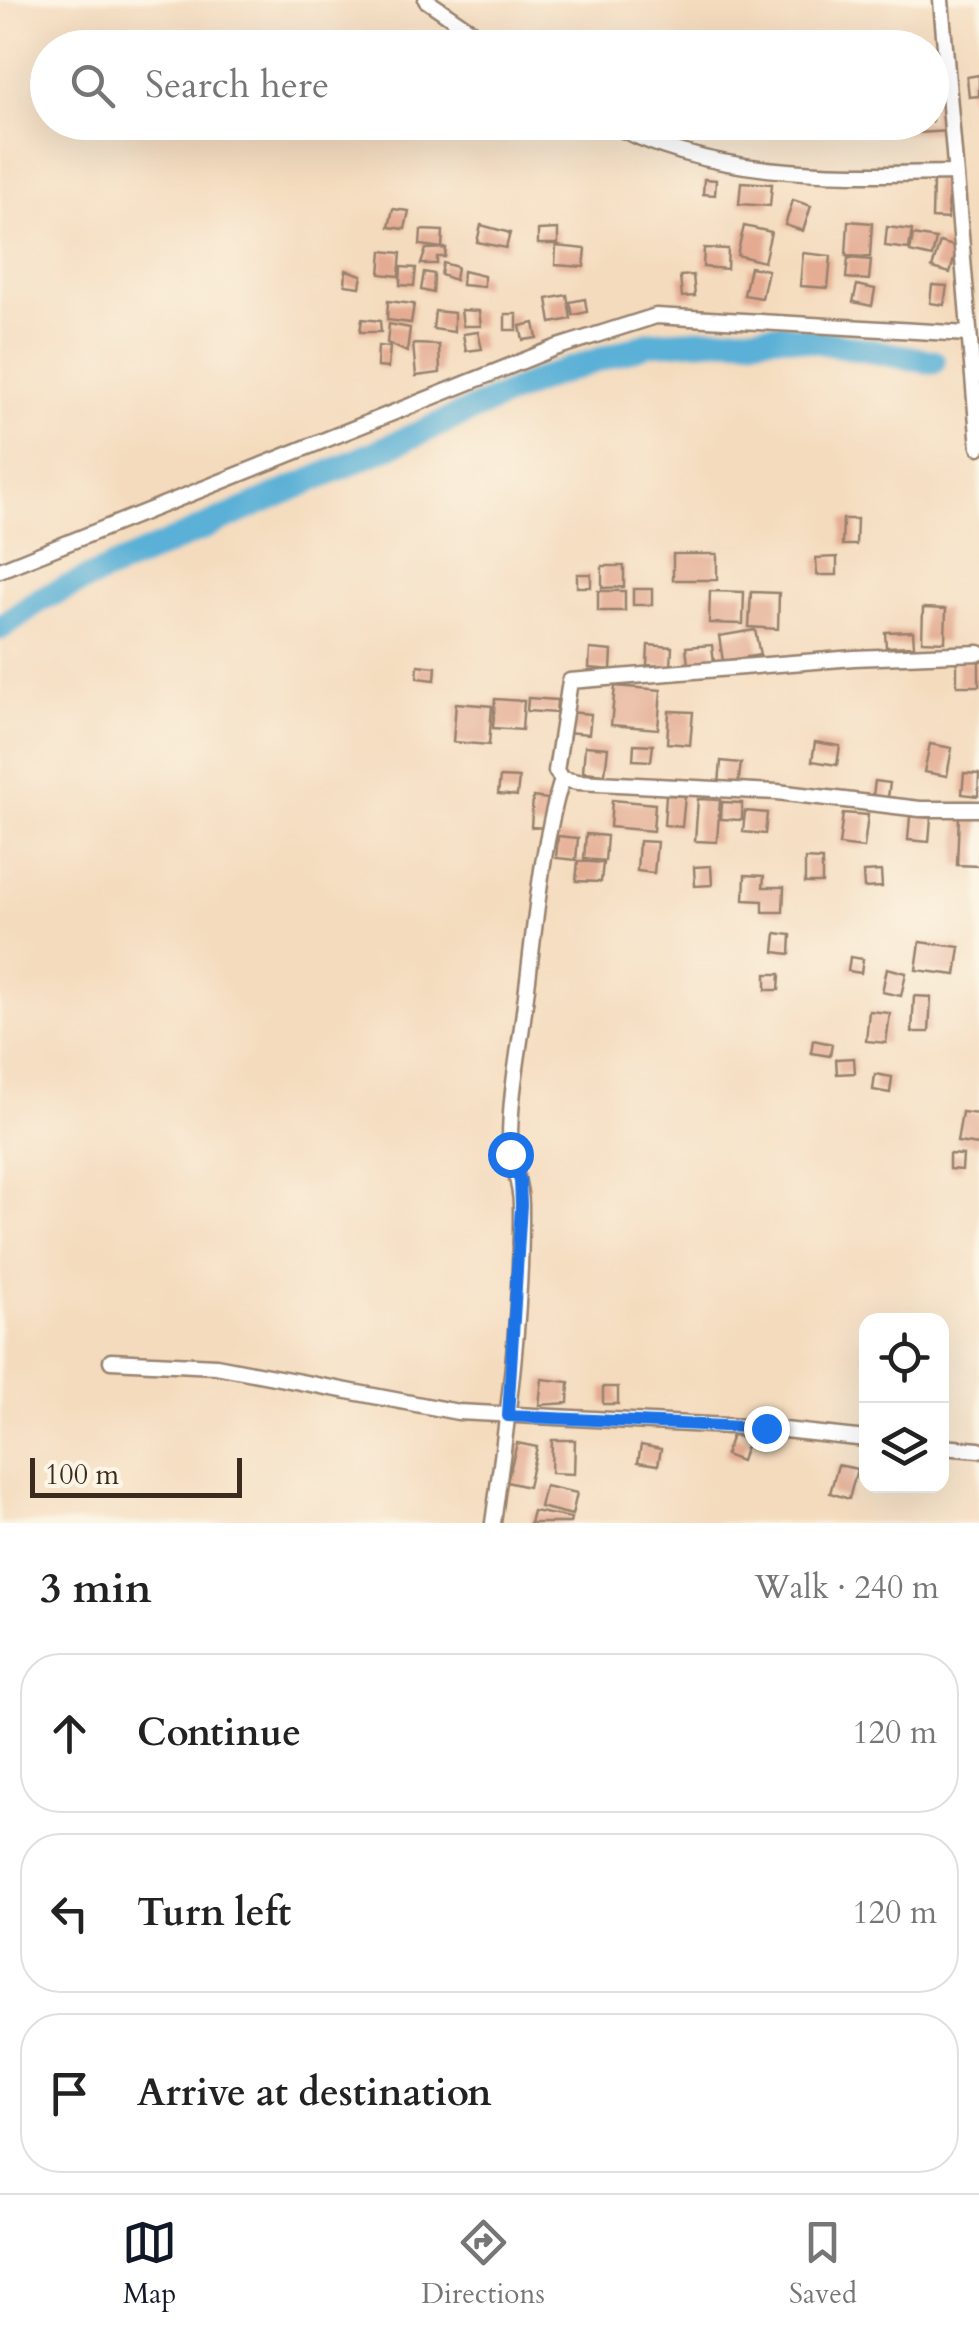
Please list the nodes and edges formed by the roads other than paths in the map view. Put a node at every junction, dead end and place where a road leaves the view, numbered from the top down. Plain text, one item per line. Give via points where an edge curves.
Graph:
1 (426, 0) edge
2 (940, 0) edge
3 (470, 30) edge
4 (943, 30) edge
5 (949, 104) edge
6 (639, 140) edge
7 (955, 173) junction
8 (961, 225) junction
9 (979, 229) edge
10 (968, 334) junction
11 (979, 448) edge
12 (0, 570) edge
13 (979, 653) edge
14 (562, 778) junction
15 (979, 809) edge
16 (110, 1361) dead end
17 (508, 1416) junction
18 (859, 1439) edge
19 (949, 1448) edge
20 (979, 1450) edge
21 (493, 1523) edge

1 - 3 street
2 - 4 street
5 - 7 street
6 - 7 street via 786,173
7 - 8 street
8 - 9 street
8 - 10 street
10 - 11 street
10 - 12 street via 656,316 555,348
13 - 14 street via 570,682 556,771
14 - 15 street
14 - 17 street via 510,1109 510,1154 521,1205
16 - 17 street via 216,1366
17 - 18 street via 766,1428
17 - 21 street
19 - 20 street

